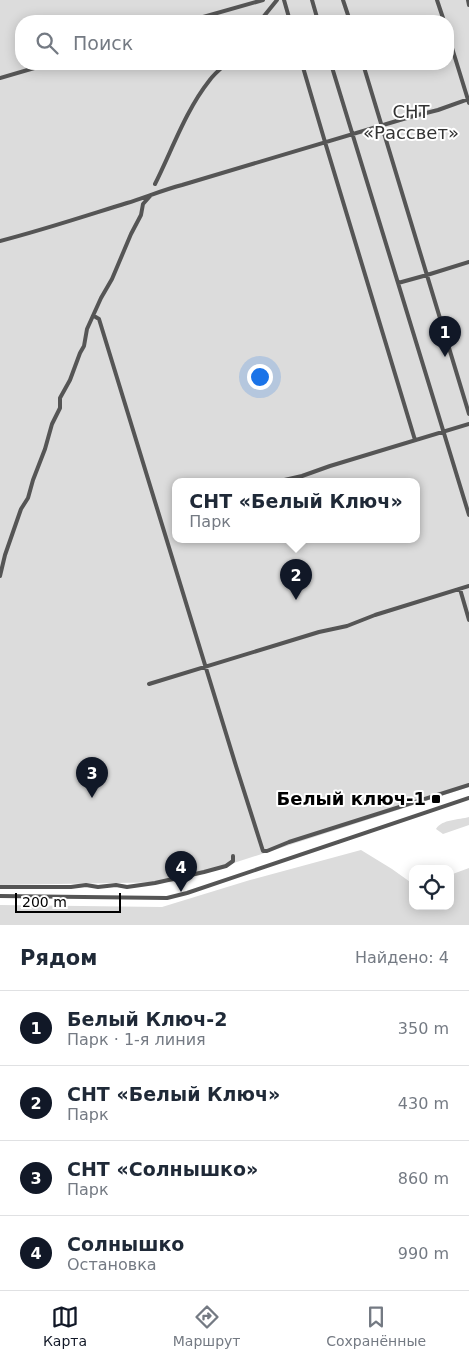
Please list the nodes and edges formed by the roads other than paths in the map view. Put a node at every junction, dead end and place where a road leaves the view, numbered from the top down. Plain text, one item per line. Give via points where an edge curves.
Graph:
1 (263, 0) edge
2 (277, 0) edge
3 (284, 0) edge
4 (312, 0) edge
5 (344, 0) edge
6 (437, 0) edge
7 (468, 0) edge
8 (469, 4) edge
9 (209, 15) edge
10 (265, 15) edge
11 (288, 15) edge
12 (316, 15) edge
13 (348, 15) edge
14 (442, 15) edge
15 (454, 54) edge
16 (27, 70) edge
17 (220, 70) edge
18 (304, 70) edge
19 (333, 70) edge
20 (365, 70) edge
21 (0, 78) edge
22 (469, 100) edge
23 (382, 125) junction
24 (353, 134) junction
25 (324, 142) junction
26 (155, 184) dead end
27 (151, 195) junction
28 (0, 241) edge
29 (469, 262) edge
30 (427, 276) junction
31 (398, 283) junction
32 (94, 316) junction
33 (469, 414) edge
34 (469, 424) edge
35 (444, 432) junction
36 (415, 440) junction
37 (293, 478) edge
38 (469, 516) edge
39 (0, 576) edge
40 (469, 586) edge
41 (460, 589) junction
42 (469, 620) edge
43 (205, 666) junction
44 (149, 684) dead end
45 (469, 785) edge
46 (469, 798) edge
47 (233, 856) dead end
48 (0, 887) edge
49 (0, 896) edge

1 - 9 street
2 - 10 street
3 - 11 street
4 - 12 street
5 - 13 street
6 - 14 street
7 - 8 street
15 - 22 street
16 - 21 street
17 - 26 street via 201,92
18 - 25 street
19 - 24 street
20 - 23 street
22 - 23 street
23 - 24 street
23 - 30 street
24 - 25 street
24 - 31 street
25 - 27 street
25 - 36 street
27 - 28 street
27 - 32 street via 143,204 141,215
29 - 30 street
30 - 31 street
30 - 33 street
31 - 35 street
32 - 39 street via 60,398 60,408 4,555
32 - 43 street via 99,319
34 - 35 street
35 - 36 street
35 - 38 street
36 - 37 street
40 - 41 street
41 - 42 street
41 - 43 street via 347,626
43 - 44 street
43 - 45 street via 263,851
46 - 49 street via 167,898
47 - 48 street via 233,861 226,866 127,887

